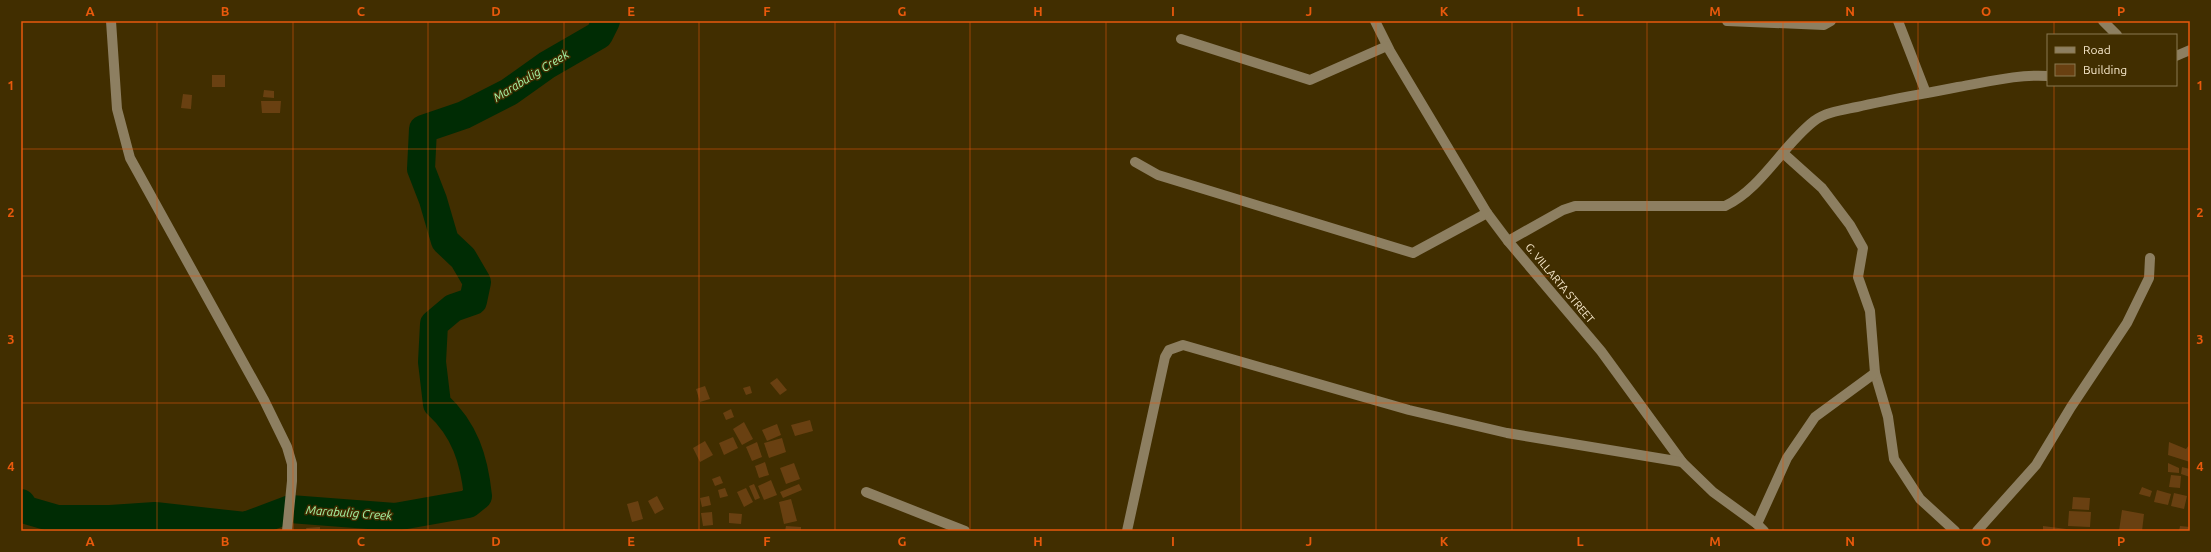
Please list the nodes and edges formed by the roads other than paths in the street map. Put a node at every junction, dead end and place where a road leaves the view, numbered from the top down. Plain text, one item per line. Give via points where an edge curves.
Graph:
1 (111, 21) edge
2 (1375, 21) edge
3 (1727, 21) edge
4 (1831, 21) edge
5 (1898, 21) edge
6 (2103, 21) edge
7 (1781, 23) edge
8 (2116, 34) edge
9 (1181, 39) dead end
10 (1387, 46) junction
11 (2190, 50) edge
12 (2177, 56) edge
13 (2047, 76) edge
14 (1926, 93) junction
15 (1782, 152) junction
16 (1135, 162) dead end
17 (1487, 212) junction
18 (1508, 241) junction
19 (2150, 258) dead end
20 (1875, 373) junction
21 (1682, 462) junction
22 (866, 492) dead end
23 (1761, 527) edge
24 (287, 531) edge
25 (965, 531) edge
26 (1127, 531) edge
27 (1955, 531) edge
28 (1977, 531) edge

1 - 24 street via 117,109 130,158 264,400 287,447 292,464
2 - 10 street, G. VILLARTA STREET
3 - 7 street
4 - 7 street via 1824,25
5 - 14 street
6 - 8 street
9 - 10 street via 1310,80
10 - 17 street, G. VILLARTA STREET
11 - 12 street
13 - 14 street via 1989,80
14 - 15 street via 1830,113 1816,120
15 - 18 street via 1748,191 1725,206 1575,206 1563,210
15 - 20 street via 1822,188 1850,225 1863,248 1858,277 1870,311
16 - 17 street via 1158,175 1412,253
17 - 18 street, G. VILLARTA STREET
18 - 21 street, G. VILLARTA STREET via 1601,351
19 - 28 street via 2150,278 2127,323 2036,465
20 - 23 street via 1815,417 1787,458
20 - 27 street via 1888,417 1894,459 1920,499
21 - 23 street, G. VILLARTA STREET via 1713,492
21 - 26 street via 1507,433 1409,410 1183,345 1170,350 1165,357
22 - 25 street

